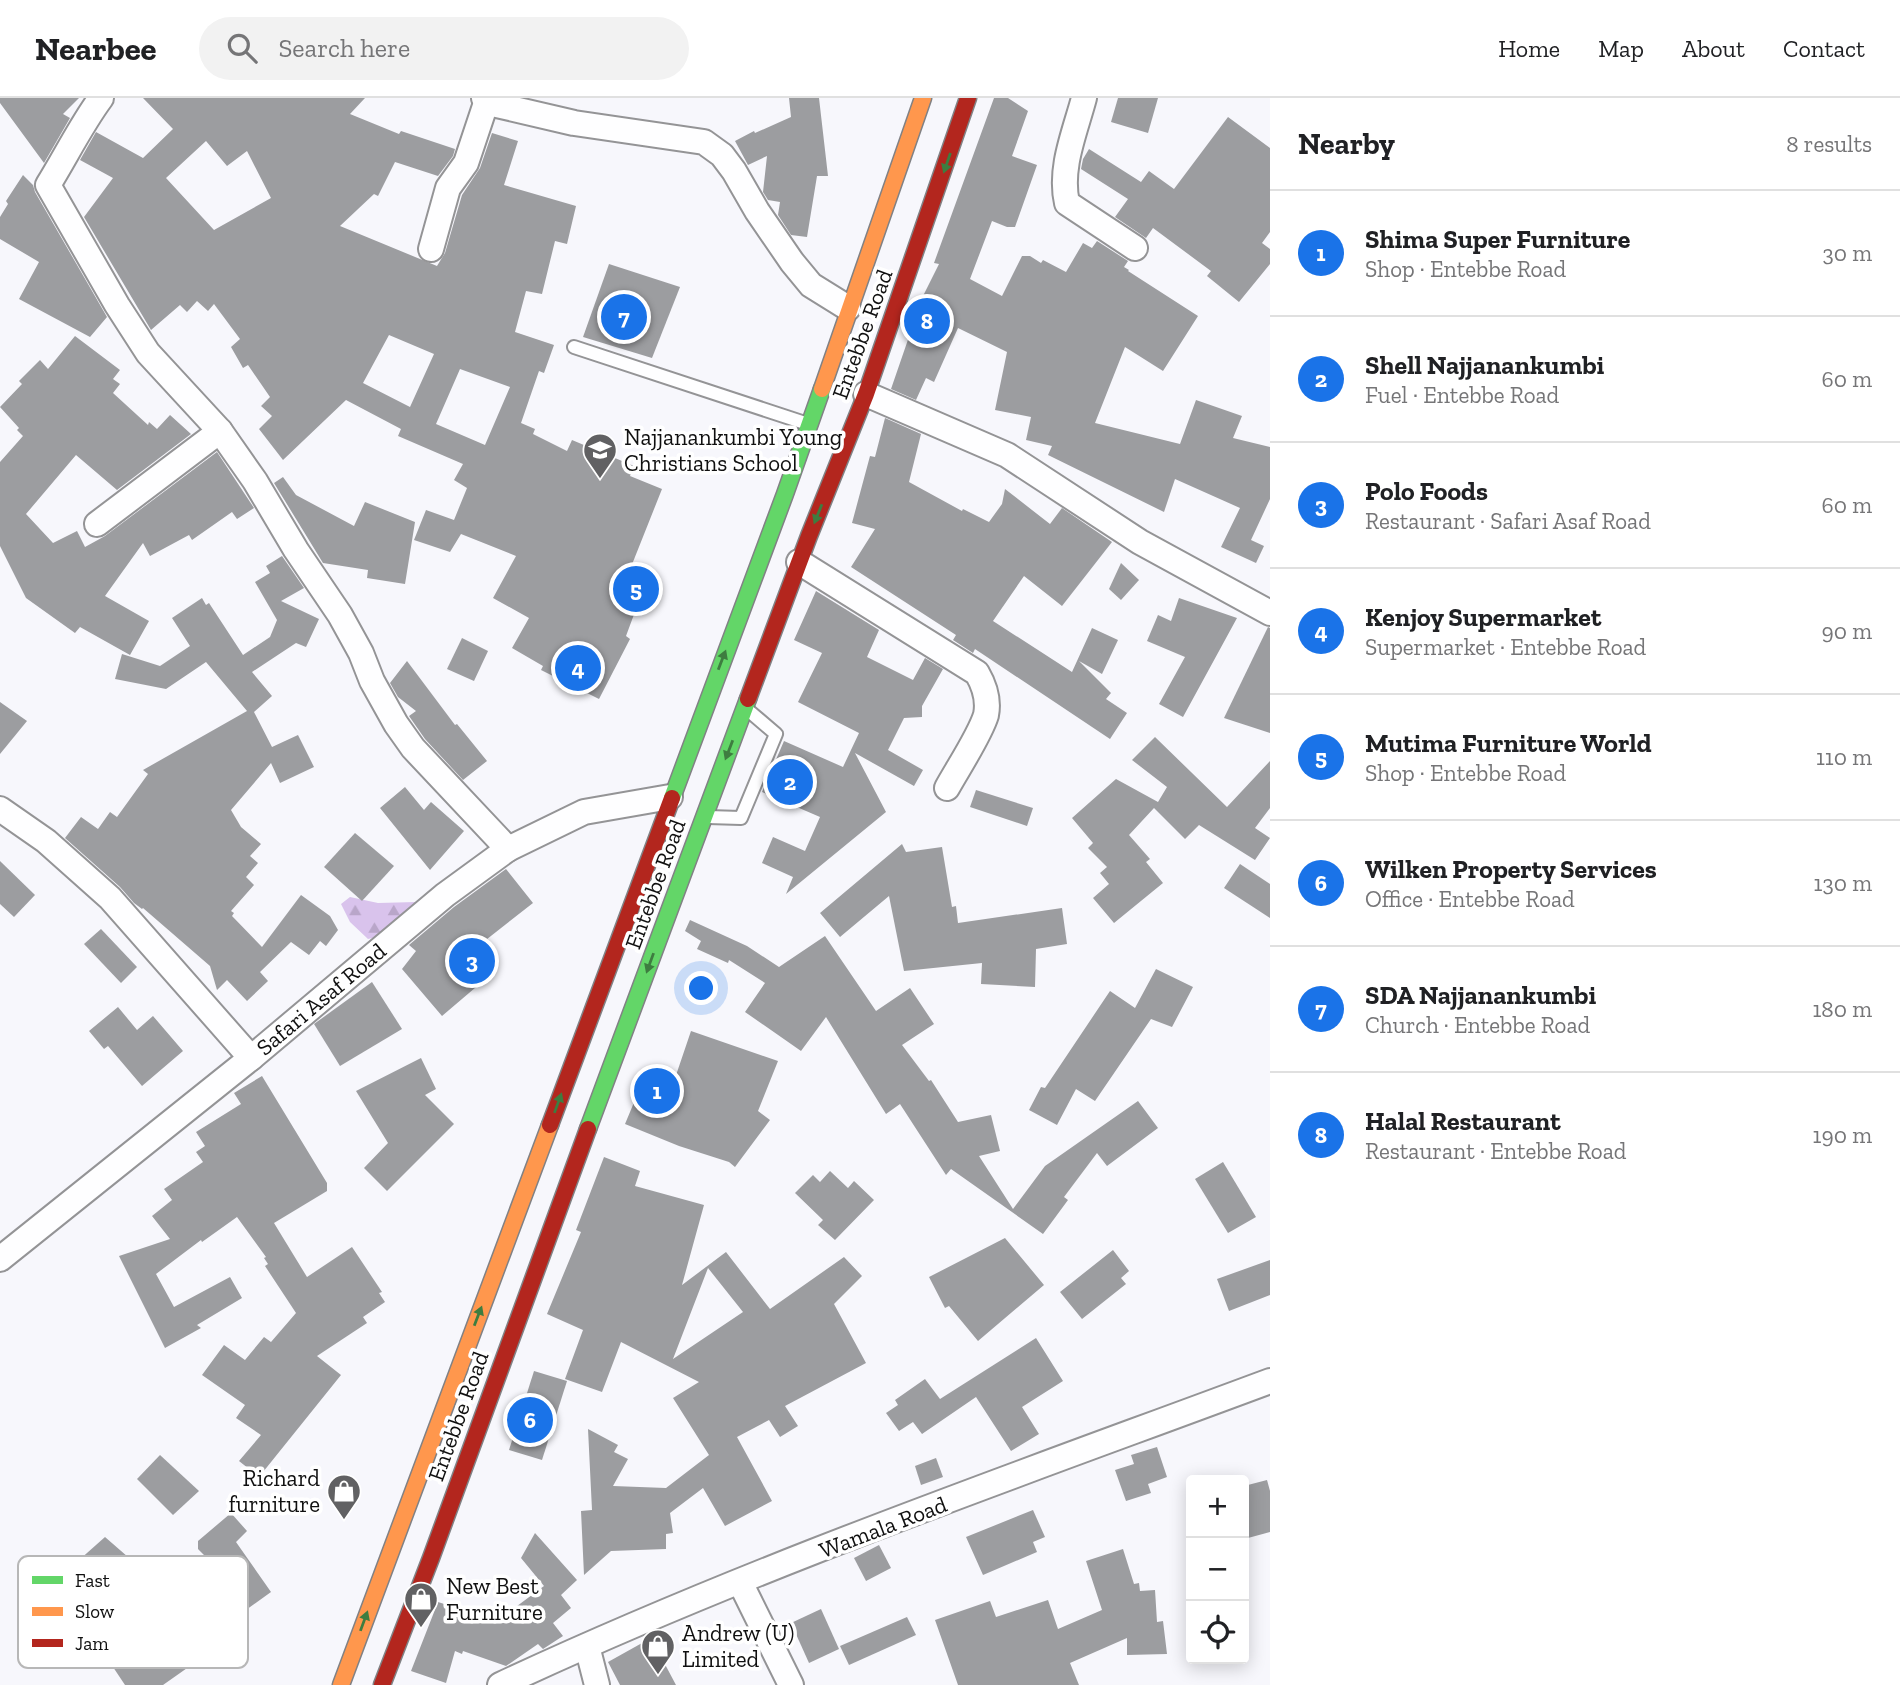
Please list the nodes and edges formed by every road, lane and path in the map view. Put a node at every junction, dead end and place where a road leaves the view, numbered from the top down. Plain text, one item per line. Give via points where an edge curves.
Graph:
1 (101, 98) edge
2 (923, 98) edge
3 (968, 98) edge
4 (1084, 98) edge
5 (485, 99) edge
6 (537, 106) edge
7 (1135, 248) dead end
8 (431, 249) dead end
9 (848, 309) junction
10 (574, 347) dead end
11 (866, 394) junction
12 (808, 425) junction
13 (220, 431) junction
14 (97, 523) dead end
15 (799, 562) junction
16 (1270, 613) edge
17 (745, 708) junction
18 (947, 788) dead end
19 (670, 797) junction
20 (0, 809) edge
21 (704, 817) junction
22 (508, 849) junction
23 (251, 1058) junction
24 (0, 1259) edge
25 (1270, 1381) edge
26 (740, 1582) junction
27 (587, 1646) junction
28 (341, 1685) edge
29 (382, 1685) edge
30 (500, 1685) edge
31 (597, 1685) edge
32 (792, 1685) edge

1 - 13 street via 48,185 148,353
2 - 9 main road, Entebbe Road
3 -> 11 main road, Entebbe Road
4 - 7 street via 1065,170 1067,203
5 - 6 street via 497,105
5 - 8 street via 466,163 448,188
6 - 9 street via 575,123 704,142 734,171 811,285
9 - 12 main road, Entebbe Road
10 - 12 lane
11 -> 15 main road, Entebbe Road
11 - 16 street via 1007,455 1140,542
19 -> 12 main road, Entebbe Road
13 - 14 street
13 - 22 street via 340,615 396,724
15 - 17 main road, Entebbe Road
15 - 18 street via 977,673 984,685 986,715
17 -> 21 main road, Entebbe Road
17 - 21 lane via 776,734 741,818
19 - 22 street, Safari Asaf Road via 584,812
28 -> 19 main road, Entebbe Road
20 - 23 street via 46,841 110,898
21 -> 29 main road, Entebbe Road
22 - 23 street, Safari Asaf Road via 445,895
23 - 24 street, Safari Asaf Road
25 - 26 street, Wamala Road
26 - 27 street, Wamala Road
26 - 32 street
27 - 30 street, Wamala Road
27 - 31 street

